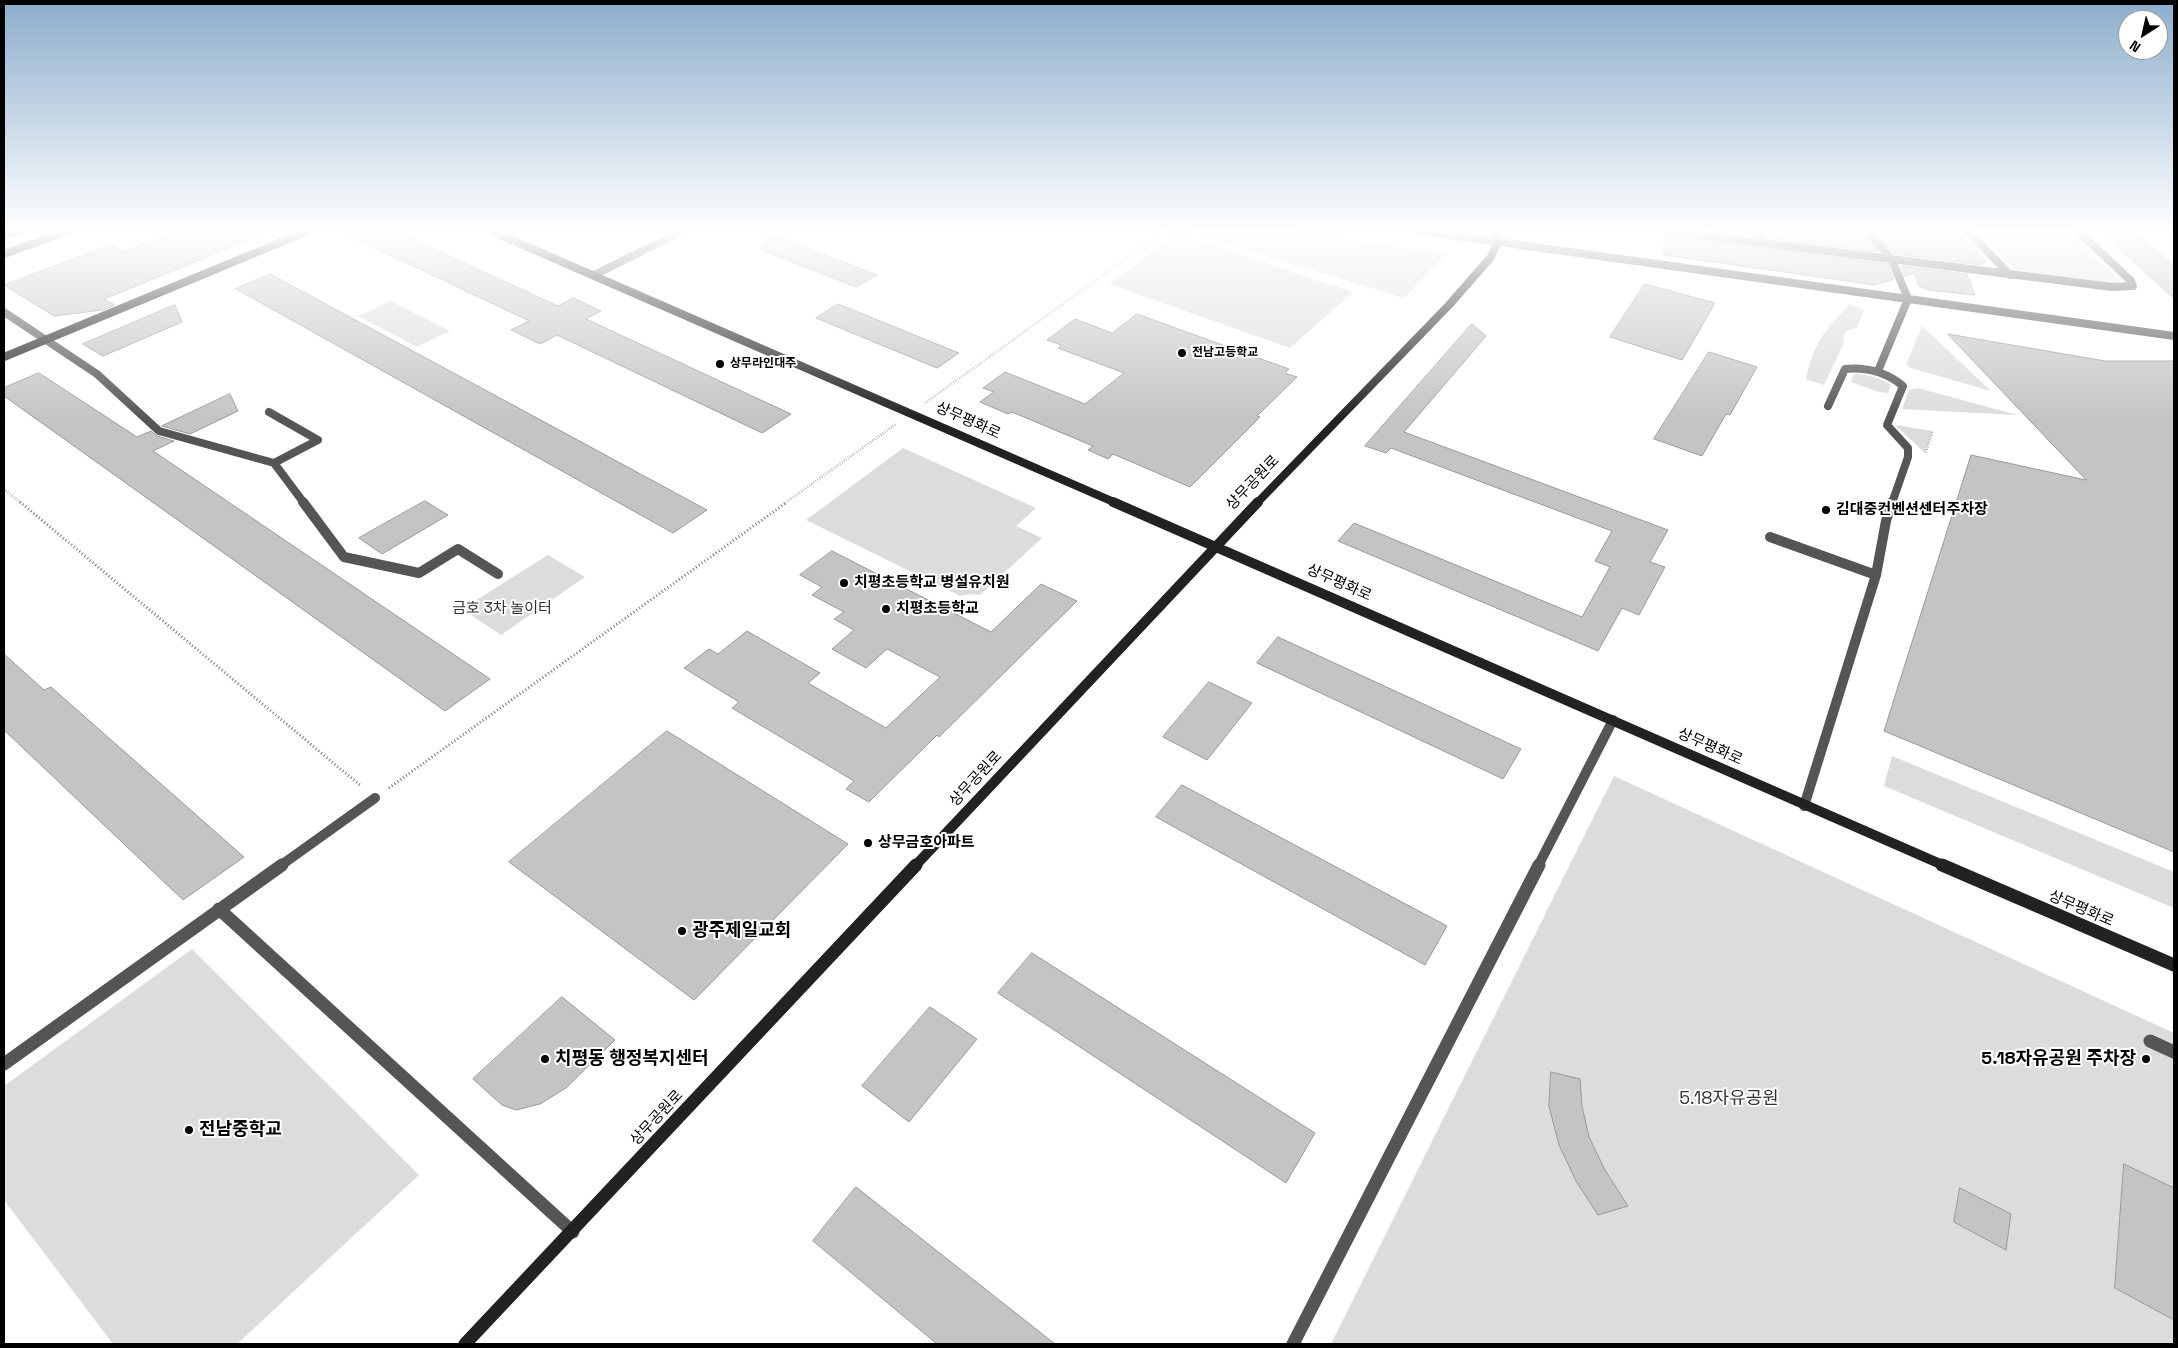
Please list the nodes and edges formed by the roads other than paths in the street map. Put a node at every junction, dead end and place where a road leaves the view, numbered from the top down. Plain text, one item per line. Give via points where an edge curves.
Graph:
1 (156, 294) edge
2 (638, 294) edge
3 (1459, 294) edge
4 (1872, 294) edge
5 (1906, 294) edge
6 (1908, 299) junction
7 (4, 312) edge
8 (2174, 336) edge
9 (46, 340) junction
10 (4, 357) edge
11 (1878, 371) junction
12 (1828, 406) dead end
13 (269, 412) dead end
14 (274, 463) junction
15 (1770, 537) dead end
16 (1216, 546) junction
17 (498, 574) dead end
18 (1876, 575) junction
19 (1613, 720) junction
20 (375, 798) road end
21 (1804, 806) junction
22 (219, 909) junction
23 (2174, 966) edge
24 (2150, 1041) dead end
25 (2174, 1052) edge
26 (4, 1064) edge
27 (573, 1232) junction
28 (465, 1344) edge
29 (1293, 1344) edge

1 - 9 street
2 - 16 street, 상무평화로
3 - 16 street, 상무공원로
4 - 6 street
5 - 6 street
6 - 8 street
6 - 11 street
7 - 9 street
9 - 10 street
9 - 14 street via 97,374 159,432
11 - 12 street via 1845,369
11 - 18 street via 1903,386 1888,425 1908,448 1908,457 1886,522
13 - 14 street via 318,440
14 - 17 street via 344,556 419,573 458,549
15 - 18 street
16 - 19 street, 상무평화로
16 - 27 street, 상무공원로
18 - 21 street
19 - 21 street, 상무평화로
19 - 29 street
20 - 22 street
21 - 23 street, 상무평화로
22 - 26 street
22 - 27 street
24 - 25 street
27 - 28 street, 상무공원로

